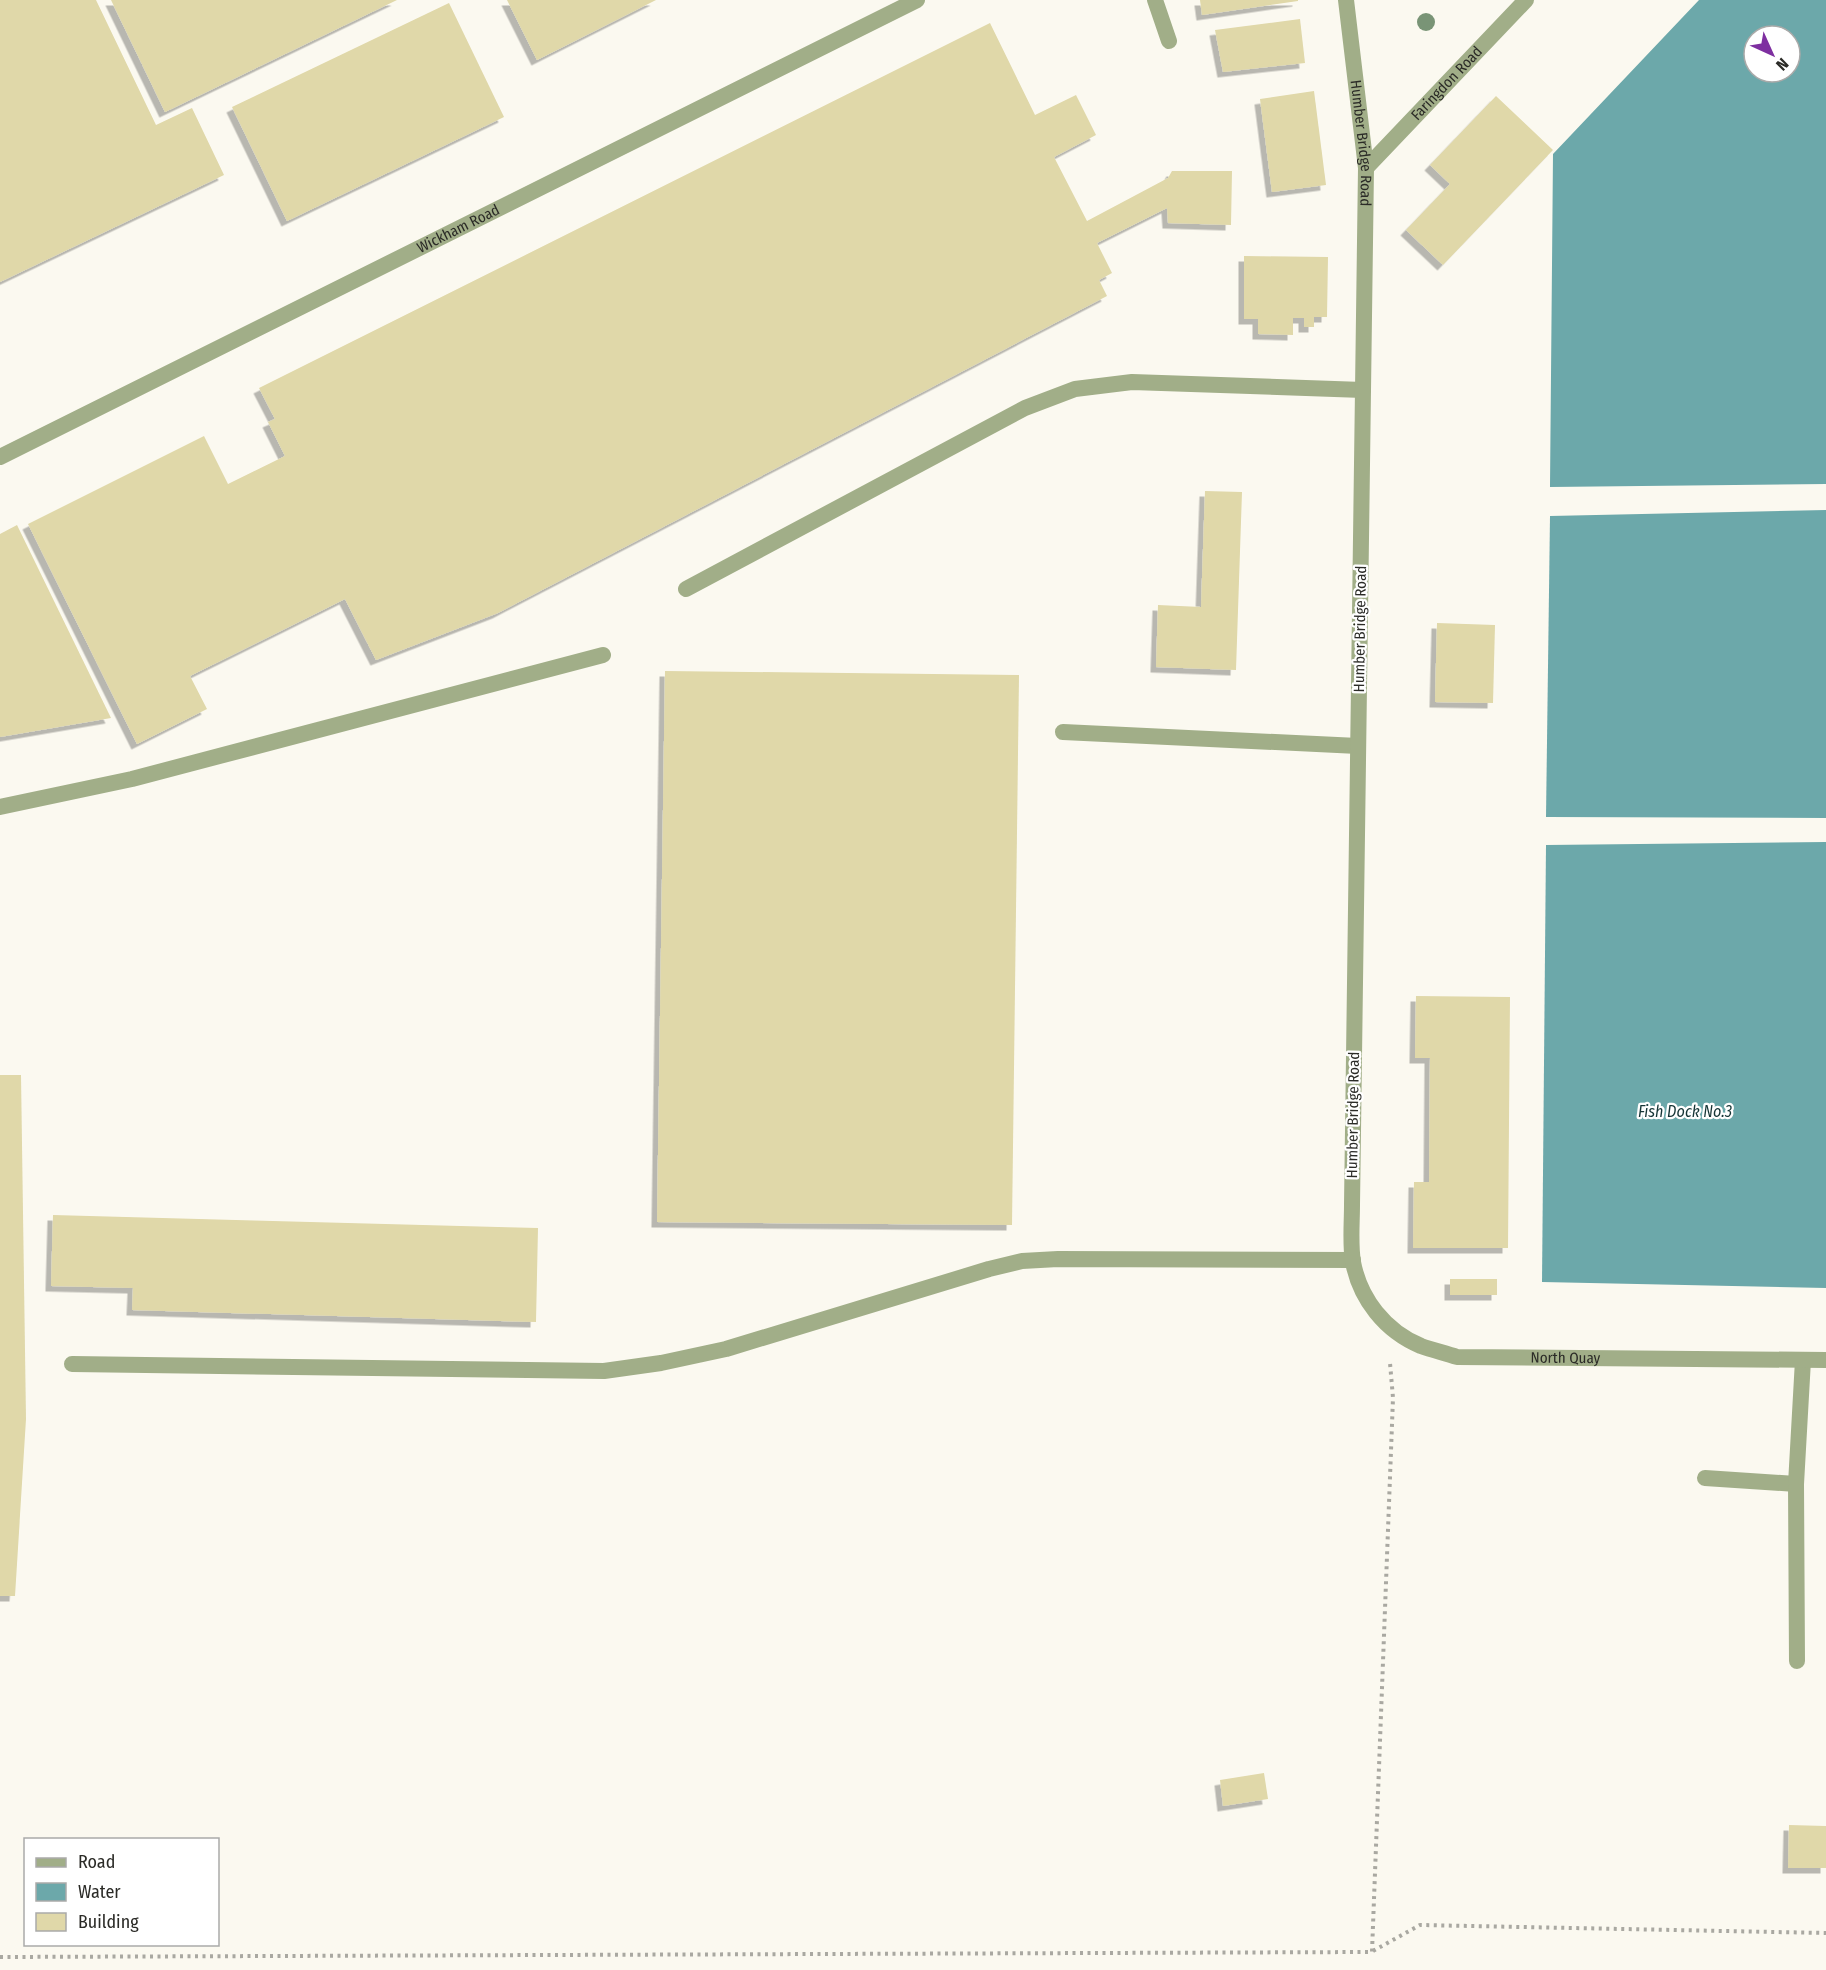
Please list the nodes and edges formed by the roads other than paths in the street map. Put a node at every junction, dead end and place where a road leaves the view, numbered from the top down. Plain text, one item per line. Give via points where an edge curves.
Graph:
1 (917, 0) edge
2 (1155, 0) edge
3 (1346, 0) edge
4 (1526, 0) edge
5 (1169, 41) dead end
6 (1366, 168) junction
7 (1363, 390) junction
8 (0, 457) edge
9 (686, 590) dead end
10 (603, 655) dead end
11 (1063, 732) dead end
12 (1358, 746) junction
13 (0, 807) edge
14 (1353, 1260) junction
15 (1803, 1360) junction
16 (1826, 1360) edge
17 (72, 1364) dead end
18 (1706, 1478) dead end
19 (1796, 1485) junction
20 (1797, 1661) dead end

1 - 8 street, Wickham Road
2 - 5 street
3 - 6 street, Humber Bridge Road
4 - 6 street, Faringdon Road
6 - 7 street, Humber Bridge Road
7 - 9 street via 1132,382 1075,389 1025,408
7 - 12 street, Humber Bridge Road
10 - 13 street via 132,779
11 - 12 street
12 - 14 street, Humber Bridge Road
14 - 15 street, North Quay via 1361,1291 1386,1322 1420,1345 1457,1357
14 - 17 street via 1022,1261 726,1349 604,1371
15 - 16 street, North Quay
15 - 19 street
18 - 19 street
19 - 20 street

